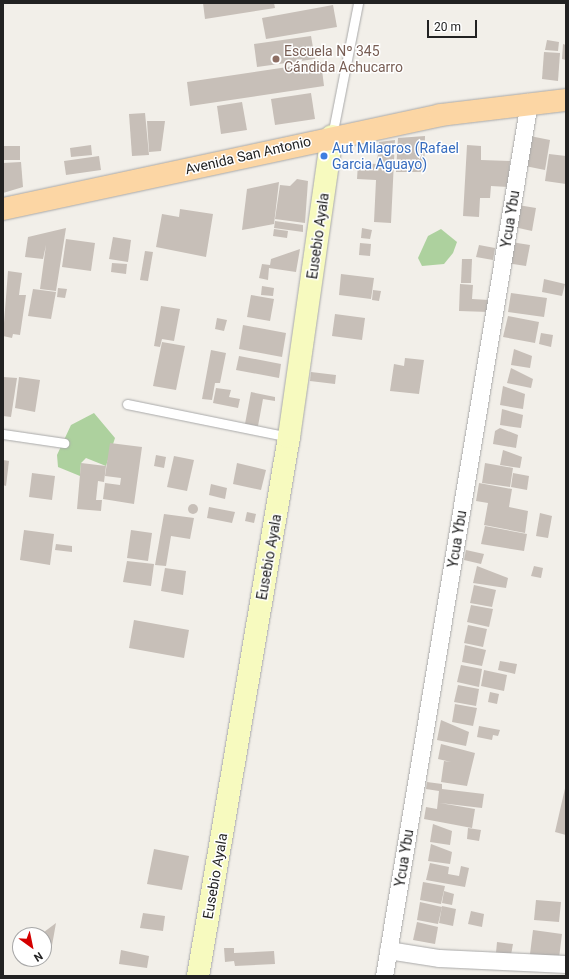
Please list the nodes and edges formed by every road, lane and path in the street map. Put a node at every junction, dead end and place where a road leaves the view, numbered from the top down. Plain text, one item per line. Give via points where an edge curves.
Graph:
1 (358, 3) edge
2 (566, 100) edge
3 (529, 102) junction
4 (332, 136) junction
5 (3, 208) edge
6 (127, 404) dead end
7 (3, 434) edge
8 (289, 437) junction
9 (64, 443) dead end
10 (388, 950) junction
11 (566, 964) edge
12 (198, 976) edge
13 (384, 976) edge

1 - 4 lane
2 - 3 main road, Avenida San Antonio
3 - 4 main road, Avenida San Antonio
3 - 10 street, Ycua Ybu
4 - 5 main road, Avenida San Antonio
4 - 8 main road, Eusebio Ayala
6 - 8 lane
7 - 9 lane
8 - 12 main road, Eusebio Ayala
10 - 11 street via 439,958
10 - 13 street, Ycua Ybu

